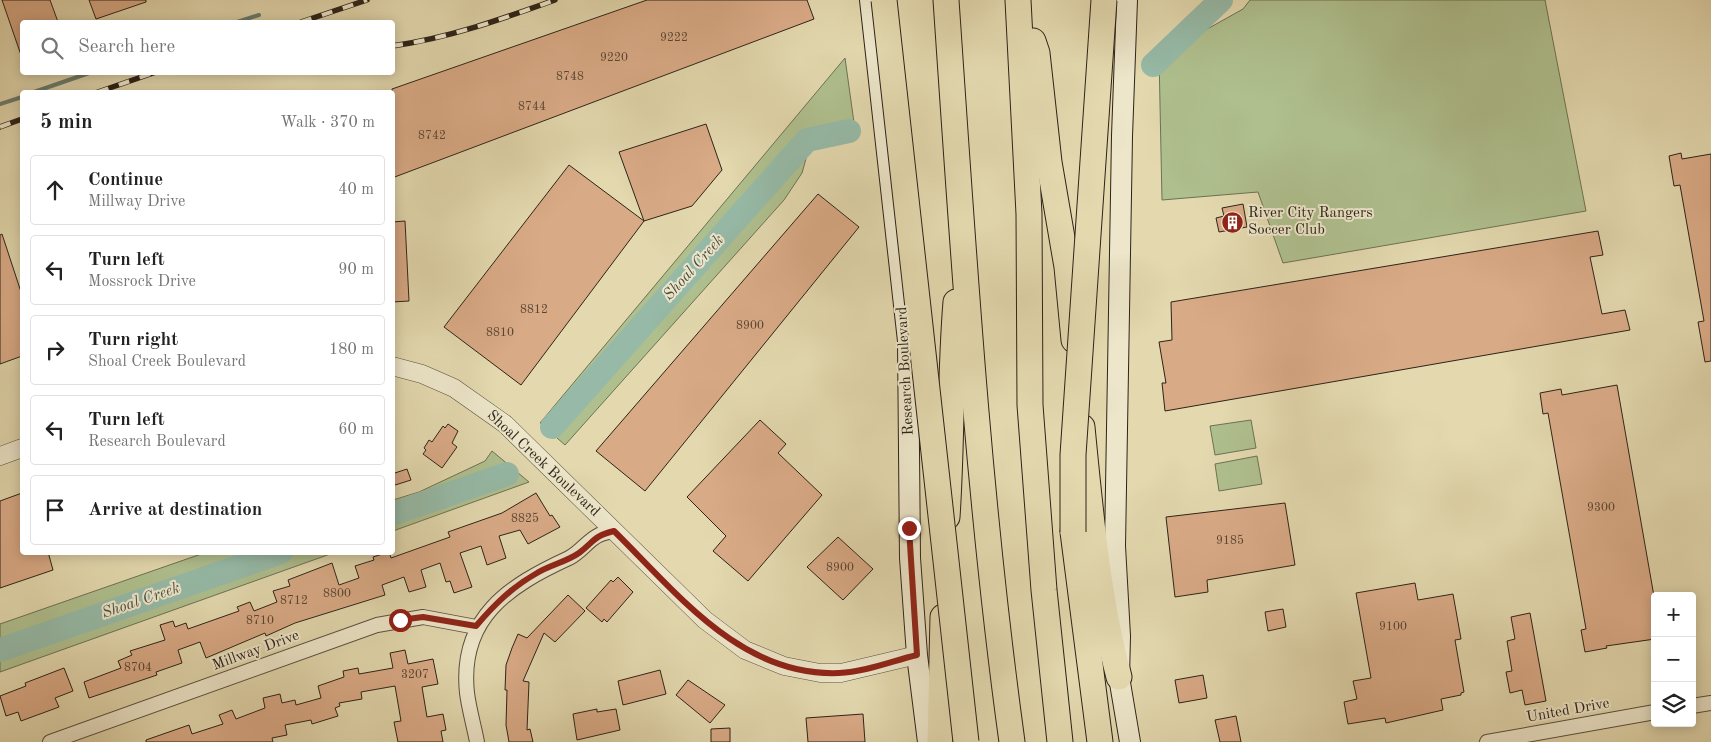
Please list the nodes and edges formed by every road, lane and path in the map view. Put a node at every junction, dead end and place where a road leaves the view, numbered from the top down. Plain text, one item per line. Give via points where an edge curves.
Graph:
1 (870, 0) edge
2 (884, 0) edge
3 (946, 0) edge
4 (1104, 0) edge
5 (1127, 0) edge
6 (1018, 1) edge
7 (962, 235) junction
8 (395, 367) edge
9 (20, 449) edge
10 (0, 456) edge
11 (614, 531) junction
12 (1073, 532) junction
13 (476, 626) junction
14 (917, 655) junction
15 (1119, 677) junction
16 (1711, 703) edge
17 (1696, 705) edge
18 (1651, 713) edge
19 (50, 742) edge
20 (477, 742) edge
21 (928, 742) edge
22 (940, 742) edge
23 (966, 742) edge
24 (1012, 742) edge
25 (1060, 742) edge
26 (1085, 742) edge
27 (1100, 742) edge
28 (1130, 742) edge
29 (1487, 742) edge

1 - 14 main road, Research Boulevard via 908,341 909,528
2 - 23 highway, bridge
3 - 7 highway
4 - 12 highway, bridge via 1073,455
5 - 15 main road via 1115,546
6 - 15 highway via 1037,53 1049,162 1067,267 1085,458 1100,573
6 - 25 highway via 1029,214 1030,405
7 - 22 highway via 953,344
7 - 24 highway via 996,622
8 - 11 street, Shoal Creek Boulevard via 454,388 479,404 505,424
9 - 10 street
11 - 13 street via 598,535 578,553 516,585
11 - 14 street, Shoal Creek Boulevard via 712,626 737,645 766,660 801,671 841,673
12 - 26 highway
12 - 27 highway
13 - 19 street, Millway Drive via 423,617 377,625
13 - 20 street via 467,663 467,692
14 - 21 main road, Research Boulevard
15 - 28 main road
16 - 17 street
18 - 29 street, United Drive

